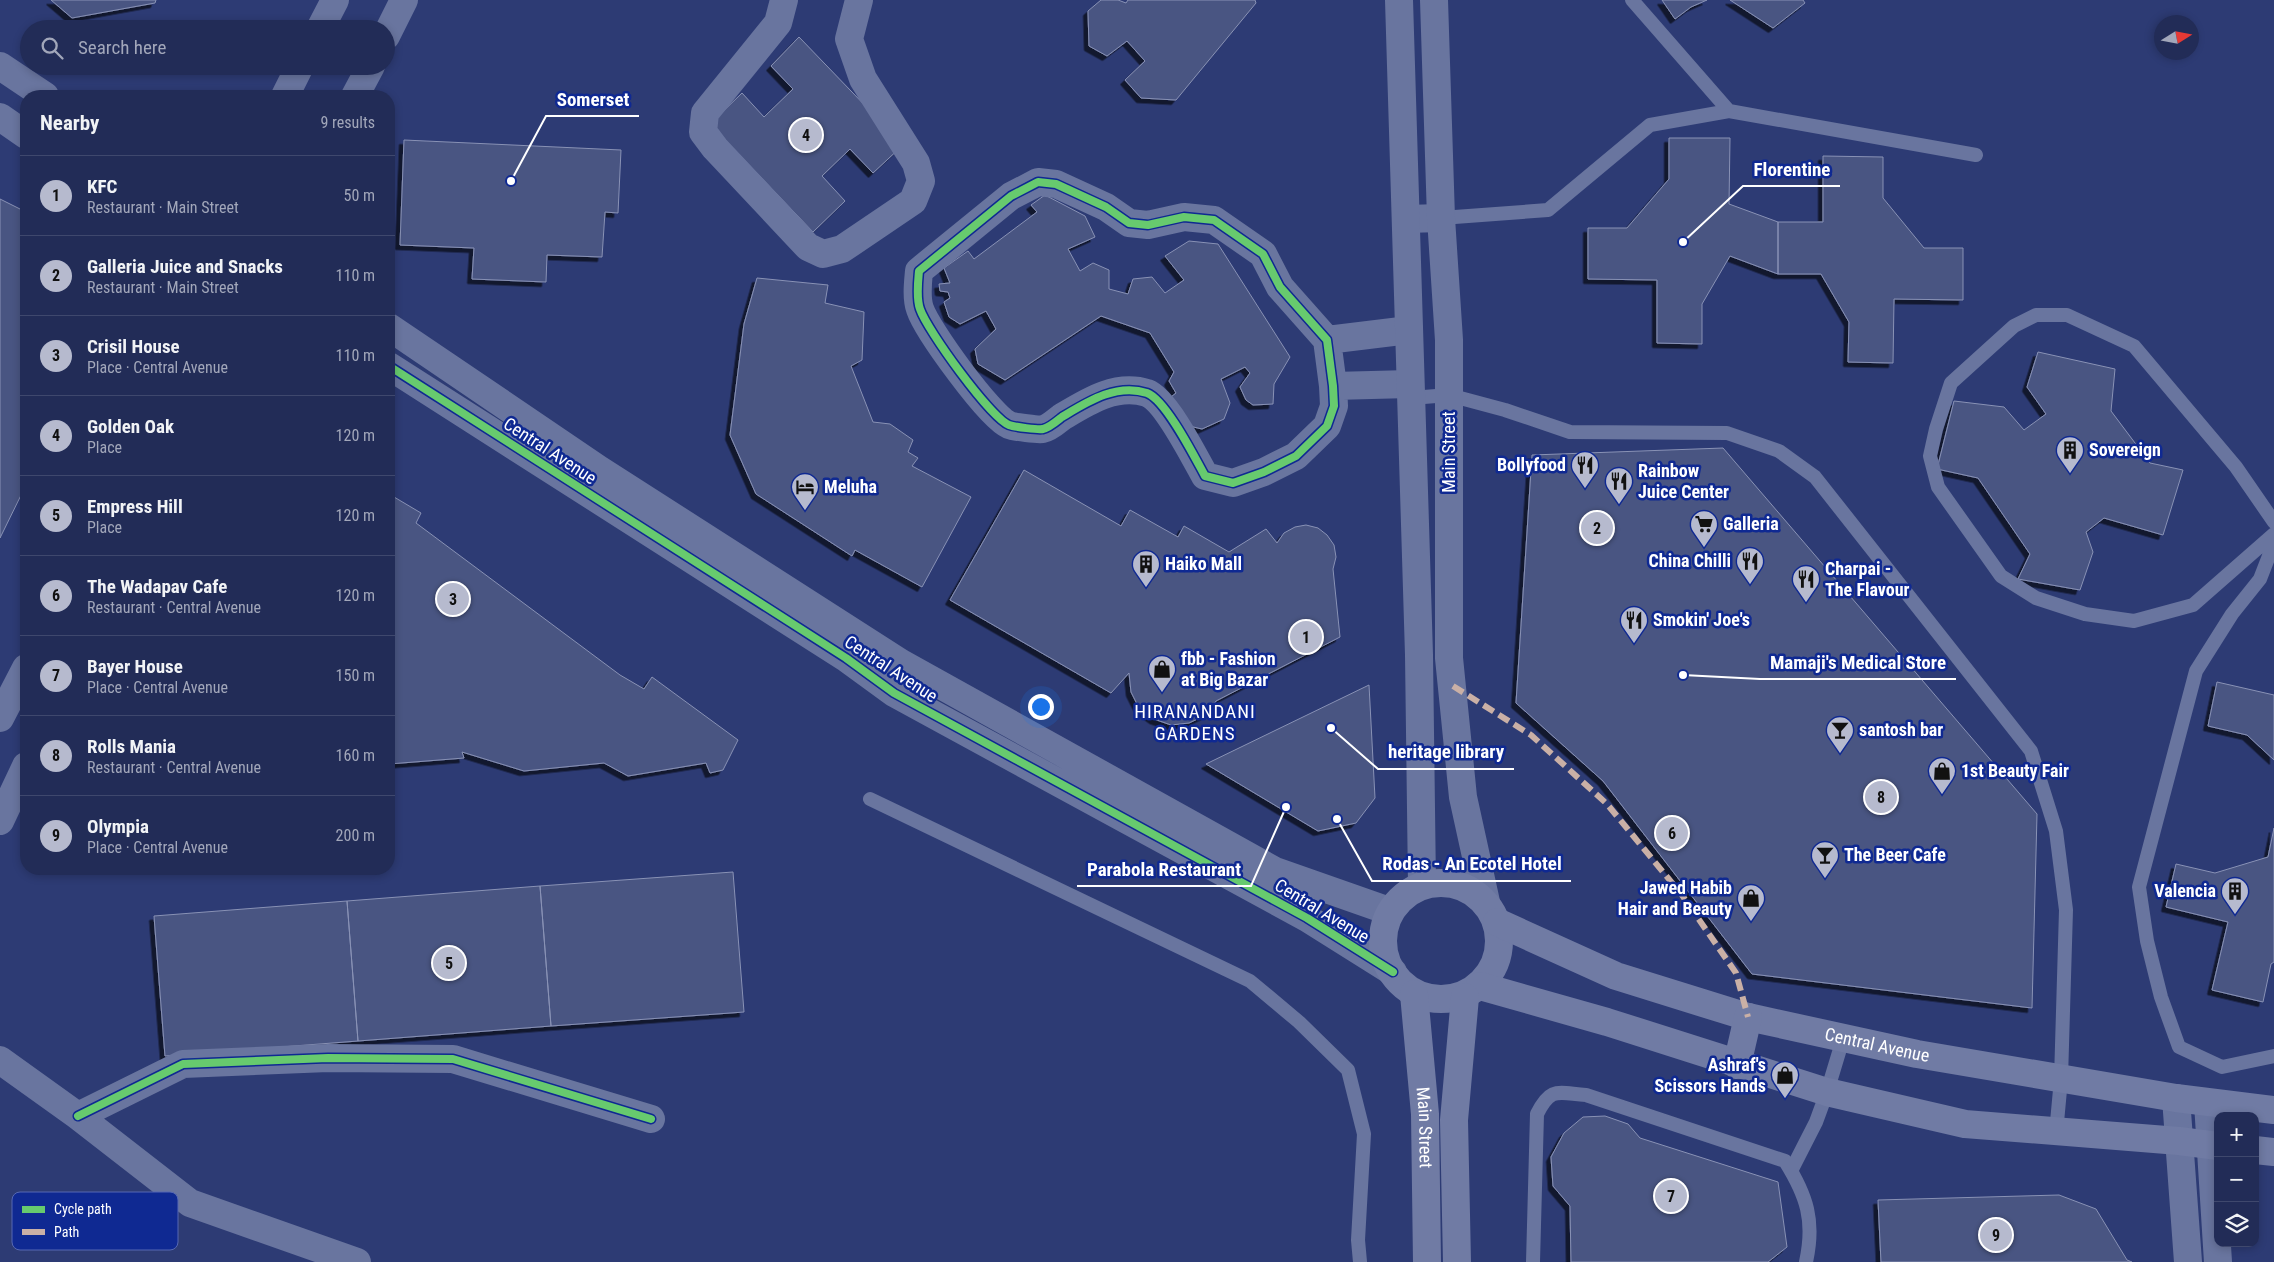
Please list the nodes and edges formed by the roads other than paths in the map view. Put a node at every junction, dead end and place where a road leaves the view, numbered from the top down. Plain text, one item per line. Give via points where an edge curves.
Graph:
1 (335, 0) edge
2 (404, 0) edge
3 (784, 0) edge
4 (859, 0) edge
5 (1399, 0) edge
6 (1434, 0) edge
7 (1632, 0) edge
8 (325, 20) edge
9 (394, 20) edge
10 (0, 66) edge
11 (296, 75) edge
12 (366, 75) edge
13 (36, 90) edge
14 (288, 90) edge
15 (359, 90) edge
16 (1729, 110) junction
17 (0, 117) edge
18 (20, 131) edge
19 (1976, 155) dead end
20 (1441, 218) junction
21 (1406, 219) junction
22 (1409, 330) junction
23 (395, 332) edge
24 (1327, 340) junction
25 (395, 369) edge
26 (1333, 386) junction
27 (1411, 391) junction
28 (1450, 394) junction
29 (594, 482) junction
30 (2274, 522) edge
31 (2274, 534) edge
32 (2274, 542) edge
33 (1419, 676) junction
34 (20, 680) edge
35 (1452, 686) junction
36 (972, 702) junction
37 (0, 718) edge
38 (960, 729) junction
39 (20, 779) edge
40 (870, 799) dead end
41 (0, 821) edge
42 (1231, 846) junction
43 (1222, 872) junction
44 (1422, 885) junction
45 (1389, 911) junction
46 (1491, 912) junction
47 (1393, 972) junction
48 (1472, 992) junction
49 (1414, 994) junction
50 (1748, 1017) junction
51 (1843, 1039) junction
52 (2274, 1056) edge
53 (0, 1060) edge
54 (1737, 1065) junction
55 (2061, 1079) junction
56 (1827, 1092) junction
57 (2176, 1098) junction
58 (2208, 1102) junction
59 (2274, 1110) edge
60 (78, 1116) junction
61 (651, 1120) dead end
62 (2056, 1132) junction
63 (2179, 1141) junction
64 (2214, 1145) edge
65 (2259, 1150) edge
66 (2274, 1152) edge
67 (2214, 1157) edge
68 (1791, 1171) junction
69 (176, 1192) edge
70 (178, 1194) edge
71 (357, 1262) edge
72 (1360, 1262) edge
73 (1427, 1262) edge
74 (1457, 1262) edge
75 (1533, 1262) edge
76 (1806, 1262) edge
77 (2188, 1262) edge
78 (2218, 1262) edge

1 - 8 street
2 - 9 street
3 - 4 street via 778,23 705,113 703,132 808,247 823,254 842,249 912,201 921,181 916,163 863,79 849,39
5 - 21 street, Main Street
6 - 20 street, Main Street
7 - 16 lane
10 - 13 street
11 - 14 street
12 - 15 street
16 - 19 lane
16 - 20 lane via 1650,126 1548,210
17 - 18 street
20 - 21 street
20 - 28 street, Main Street
21 - 22 street, Main Street
22 - 24 street
22 - 27 street, Main Street
23 - 29 street, Central Avenue
24 - 26 street
24 - 26 street via 1280,286 1263,254 1214,220 1184,217 1148,225 1129,223 1106,207 1056,184 1038,182 1011,196 919,271 919,308 929,327 980,397 1008,425 1043,429 1104,395 1124,391 1148,394 1160,404 1183,437 1205,476 1233,483 1296,456 1327,426 1334,406
25 - 29 street, Central Avenue
26 - 27 street
27 - 28 lane
27 - 33 street, Main Street
28 - 35 street, Main Street
28 - 55 lane via 1570,432 1728,433 1779,451 1815,477 2031,751 2056,831 2066,910
29 - 36 street, Central Avenue
29 - 38 street, Central Avenue via 894,693
30 - 31 lane via 2236,467 2134,346 2067,315 2036,315 2014,326 1951,383 1930,456 1938,487 2001,576 2036,598 2085,614 2134,622 2193,605
32 - 52 lane via 2260,579 2232,614 2196,671 2139,887 2147,941 2179,1047 2222,1067
33 - 35 street
33 - 44 street, Main Street
34 - 37 street
35 - 46 street, Main Street via 1463,797
36 - 38 street
36 - 42 street, Central Avenue
38 - 43 street, Central Avenue
39 - 41 street
40 - 72 lane via 1250,981 1299,1022 1348,1070 1364,1134 1358,1240
42 - 43 street
42 - 45 street, Central Avenue via 1275,871
43 - 47 street, Central Avenue via 1307,918
44 - 45 main road via 1402,896
44 - 46 main road via 1445,882 1467,888
45 - 47 main road via 1382,937 1385,960
46 - 48 main road via 1500,946 1494,968
46 - 50 main road, Central Avenue via 1616,976
47 - 49 main road
48 - 49 main road via 1436,1000
48 - 54 main road via 1607,1022
48 - 74 main road, Main Street via 1454,1120
49 - 73 main road, Main Street via 1425,1114
50 - 51 main road, Central Avenue
50 - 54 main road
51 - 55 main road, Central Avenue
51 - 56 lane
53 - 60 street
54 - 56 main road
55 - 57 main road, Central Avenue
55 - 62 lane
56 - 62 main road via 1965,1124
56 - 68 lane
57 - 58 main road, Central Avenue
57 - 63 street
58 - 59 main road, Central Avenue
58 - 64 street
60 - 61 street via 183,1064 376,1058 453,1059
60 - 69 street
62 - 63 main road
63 - 64 main road
63 - 77 street
65 - 66 main road
67 - 78 street
68 - 75 lane via 1785,1161 1586,1095 1556,1092 1545,1098 1537,1114
68 - 76 lane via 1809,1210 1810,1242
70 - 71 street via 190,1203

